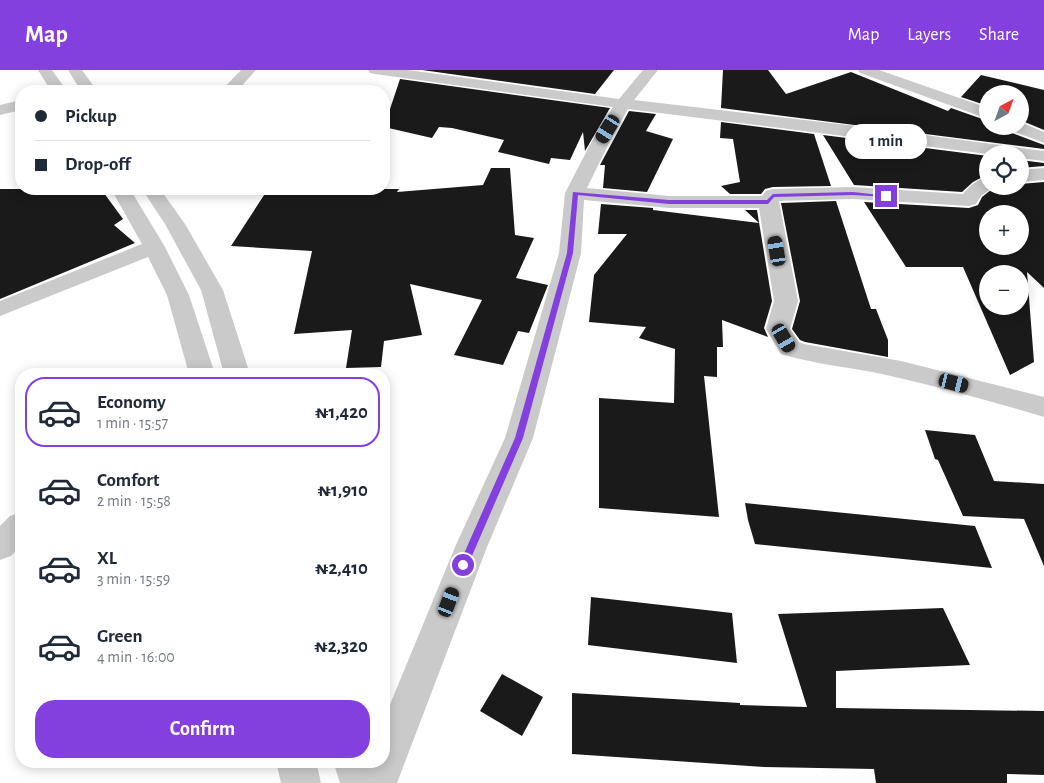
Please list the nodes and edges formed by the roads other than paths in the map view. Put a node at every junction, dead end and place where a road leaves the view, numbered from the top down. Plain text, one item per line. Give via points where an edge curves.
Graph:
1 (45, 70) edge
2 (75, 70) edge
3 (249, 70) edge
4 (375, 70) edge
5 (651, 70) edge
6 (865, 70) edge
7 (55, 85) edge
8 (86, 85) edge
9 (235, 85) edge
10 (623, 104) junction
11 (15, 106) edge
12 (0, 110) edge
13 (979, 111) edge
14 (1029, 132) edge
15 (1044, 138) edge
16 (1044, 156) edge
17 (1044, 174) edge
18 (1029, 175) edge
19 (979, 188) edge
20 (575, 193) junction
21 (124, 195) edge
22 (155, 195) edge
23 (768, 202) junction
24 (154, 247) junction
25 (0, 309) edge
26 (195, 368) edge
27 (235, 368) edge
28 (1044, 407) edge
29 (15, 531) edge
30 (0, 546) edge
31 (390, 748) edge
32 (298, 768) edge
33 (355, 768) edge
34 (382, 768) edge
35 (301, 783) edge
36 (360, 783) edge
37 (376, 783) edge

1 - 7 street
2 - 8 street
3 - 9 street
4 - 10 street
5 - 10 street
6 - 13 street
10 - 16 street
10 - 20 street
11 - 12 street
14 - 15 street
17 - 18 street
19 - 23 street via 969,200 853,193 773,195
20 - 23 street via 669,202
20 - 31 street via 570,253 519,438
21 - 24 street
22 - 27 street via 212,290
23 - 28 street via 786,301 778,329 790,348 879,365
24 - 25 street
24 - 26 street via 178,295
29 - 30 street
32 - 35 street
33 - 36 street
34 - 37 street

